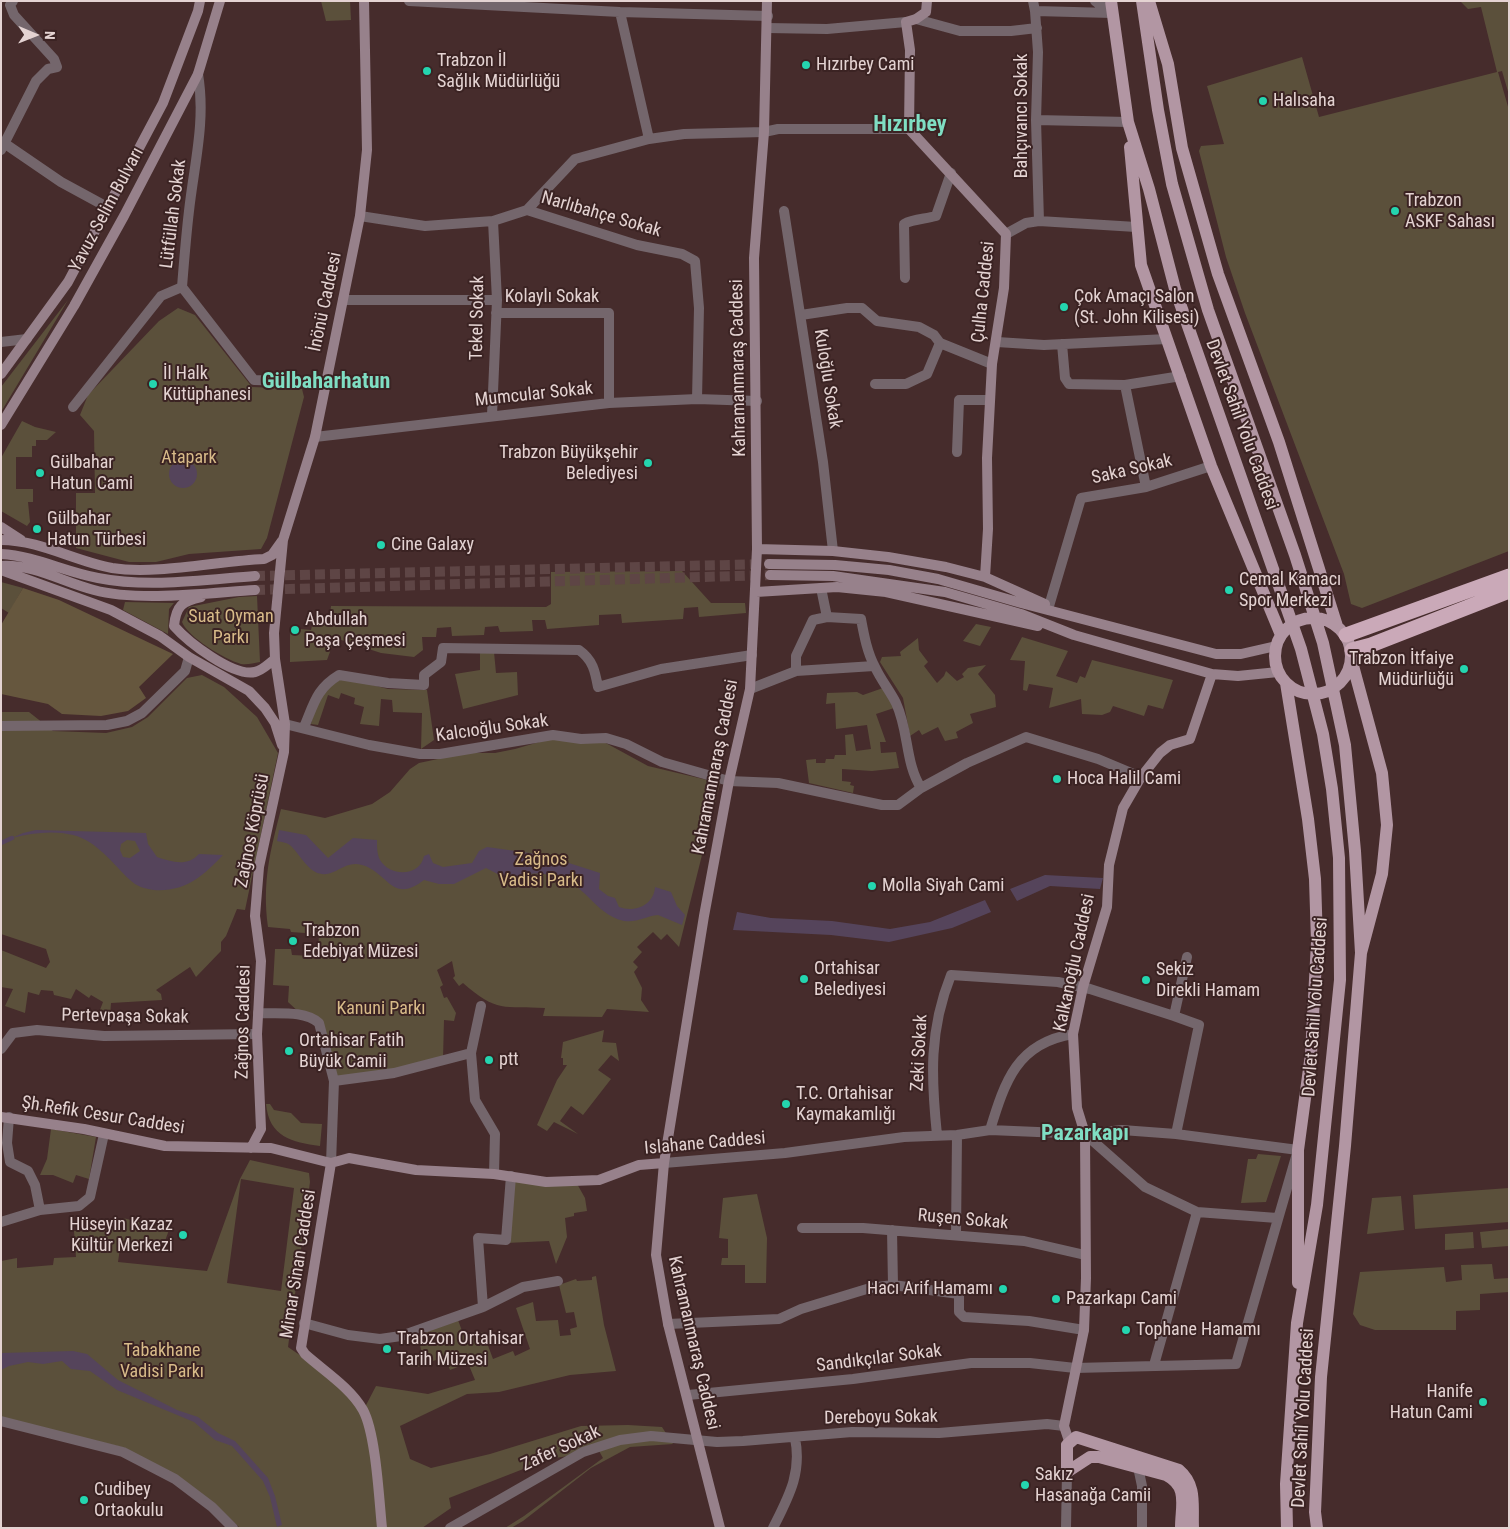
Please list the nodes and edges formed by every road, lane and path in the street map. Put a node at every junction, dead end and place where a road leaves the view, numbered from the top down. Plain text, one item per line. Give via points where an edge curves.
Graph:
1 (13, 1) edge
2 (200, 1) edge
3 (220, 1) edge
4 (364, 1) edge
5 (409, 1) edge
6 (767, 1) edge
7 (928, 1) edge
8 (1094, 1) edge
9 (1142, 1) edge
10 (1149, 1) edge
11 (1034, 6) edge
12 (1112, 7) edge
13 (620, 12) junction
14 (768, 16) junction
15 (911, 21) junction
16 (767, 28) junction
17 (1037, 28) junction
18 (198, 74) junction
19 (1036, 120) junction
20 (1128, 122) junction
21 (909, 129) junction
22 (764, 132) junction
23 (649, 139) junction
24 (2, 146) edge
25 (951, 174) junction
26 (107, 207) junction
27 (527, 210) junction
28 (784, 211) dead end
29 (360, 216) junction
30 (493, 221) junction
31 (1039, 221) junction
32 (1136, 227) junction
33 (1006, 234) junction
34 (905, 278) dead end
35 (182, 287) junction
36 (343, 300) junction
37 (497, 300) junction
38 (496, 314) junction
39 (801, 315) junction
40 (27, 339) junction
41 (1167, 339) junction
42 (1, 342) edge
43 (997, 342) junction
44 (940, 343) junction
45 (1062, 344) junction
46 (992, 364) junction
47 (1, 374) edge
48 (1181, 376) junction
49 (326, 382) junction
50 (875, 384) dead end
51 (1125, 385) junction
52 (696, 399) junction
53 (990, 400) junction
54 (757, 401) junction
55 (610, 403) junction
56 (73, 407) dead end
57 (492, 415) junction
58 (1, 425) edge
59 (315, 437) junction
60 (956, 452) dead end
61 (1211, 466) junction
62 (1146, 487) junction
63 (1, 526) edge
64 (1, 540) edge
65 (283, 540) junction
66 (22, 541) junction
67 (757, 549) junction
68 (833, 551) junction
69 (1, 554) edge
70 (769, 564) tunnel mouth
71 (1, 568) edge
72 (770, 575) tunnel mouth
73 (255, 576) tunnel mouth
74 (1509, 576) edge
75 (985, 577) junction
76 (821, 588) junction
77 (255, 590) tunnel mouth
78 (1509, 591) edge
79 (221, 592) junction
80 (756, 592) junction
81 (1049, 606) junction
82 (827, 617) junction
83 (1080, 619) junction
84 (1341, 630) junction
85 (1074, 635) junction
86 (1278, 641) junction
87 (752, 655) junction
88 (1352, 656) junction
89 (188, 657) junction
90 (275, 659) junction
91 (874, 666) junction
92 (796, 671) junction
93 (1278, 672) junction
94 (1212, 674) junction
95 (1286, 684) junction
96 (750, 689) junction
97 (285, 724) junction
98 (1, 726) edge
99 (304, 727) junction
100 (284, 752) junction
101 (1141, 777) junction
102 (729, 781) junction
103 (921, 788) junction
104 (255, 916) joint
105 (1361, 953) junction
106 (1187, 957) dead end
107 (1083, 987) junction
108 (481, 1006) dead end
109 (258, 1013) junction
110 (1174, 1016) junction
111 (257, 1034) junction
112 (1073, 1034) junction
113 (1, 1049) edge
114 (471, 1053) junction
115 (334, 1081) junction
116 (4, 1116) edge
117 (261, 1129) junction
118 (990, 1130) junction
119 (104, 1134) junction
120 (1085, 1134) junction
121 (1176, 1134) junction
122 (937, 1135) junction
123 (957, 1135) junction
124 (251, 1148) junction
125 (271, 1148) junction
126 (1298, 1150) junction
127 (331, 1163) junction
128 (664, 1163) junction
129 (494, 1174) junction
130 (511, 1176) junction
131 (40, 1210) junction
132 (1197, 1212) junction
133 (1277, 1218) junction
134 (1, 1222) edge
135 (802, 1228) dead end
136 (892, 1230) junction
137 (956, 1235) junction
138 (1086, 1255) junction
139 (558, 1281) dead end
140 (893, 1285) junction
141 (483, 1307) junction
142 (304, 1323) junction
143 (1297, 1323) junction
144 (668, 1324) junction
145 (1084, 1330) junction
146 (1154, 1365) junction
147 (1075, 1368) junction
148 (688, 1395) junction
149 (1, 1421) edge
150 (1064, 1426) junction
151 (795, 1438) junction
152 (698, 1439) junction
153 (1069, 1441) junction
154 (1138, 1467) junction
155 (1062, 1474) junction
156 (233, 1528) edge
157 (382, 1528) edge
158 (450, 1528) edge
159 (720, 1528) edge
160 (773, 1528) edge
161 (1066, 1528) edge
162 (1142, 1528) edge
163 (1181, 1528) edge
164 (1192, 1528) edge
165 (1287, 1528) edge
166 (1317, 1528) edge

1 - 24 street via 10,5 14,15 54,59 57,67 48,69 36,80
2 - 26 street, Yavuz Selim Bulvarı via 163,103
3 - 18 street, Yavuz Selim Bulvarı
4 - 29 street, İnönü Caddesi via 367,150
5 - 13 street
6 - 14 street, Kahramanmaraş Caddesi
7 - 15 street via 926,12
8 - 12 street
9 - 105 main road, Devlet Sahil Yolu Caddesi via 1172,184 1208,310 1295,555 1322,643 1345,745
10 - 84 main road via 1168,64 1182,148 1218,274 1279,442
11 - 12 street
11 - 17 street, Bahçıvancı Sokak
12 - 20 main road, Devlet Sahil Yolu Caddesi
13 - 14 street
13 - 23 street
14 - 16 street, Kahramanmaraş Caddesi
15 - 16 street via 827,29
15 - 17 street via 960,31
15 - 21 street
16 - 22 street, Kahramanmaraş Caddesi
17 - 19 street, Bahçıvancı Sokak
18 - 35 street, Lütfüllah Sokak via 202,99 200,126
18 - 58 street, Yavuz Selim Bulvarı via 83,289
19 - 20 street
19 - 31 street, Bahçıvancı Sokak
20 - 32 main road
20 - 143 main road, Devlet Sahil Yolu Caddesi via 1175,290 1301,649 1323,734 1334,809 1340,893 1340,980 1317,1205
21 - 22 street via 823,127
21 - 25 street, Çulha Caddesi
22 - 23 street via 684,134
22 - 54 street, Kahramanmaraş Caddesi via 754,258
23 - 27 street via 575,159
24 - 26 street
25 - 33 street, Çulha Caddesi
25 - 34 street via 936,216 904,224
26 - 40 street, Yavuz Selim Bulvarı via 68,282
27 - 30 street, Narlıbahçe Sokak
27 - 52 street, Narlıbahçe Sokak via 638,245 682,254 695,261 699,308
28 - 39 street, Kuloğlu Sokak
29 - 30 street, Narlıbahçe Sokak via 425,226
29 - 36 street, İnönü Caddesi
30 - 37 street, Tekel Sokak
31 - 32 street
31 - 33 street via 1026,222
32 - 41 main road via 1141,265
33 - 43 street, Çulha Caddesi
35 - 49 street, Lütfüllah Sokak via 254,380
35 - 56 street via 161,296
36 - 37 street
36 - 49 street, İnönü Caddesi
37 - 38 street, Tekel Sokak
38 - 55 street, Kolaylı Sokak via 608,313
38 - 57 street, Tekel Sokak
39 - 44 street via 862,308 877,321 919,327 934,335
39 - 68 street, Kuloğlu Sokak
40 - 42 street
40 - 47 street, Yavuz Selim Bulvarı
41 - 45 street
41 - 48 main road
43 - 45 street via 1044,346
43 - 46 street, Çulha Caddesi
44 - 46 street
44 - 50 street via 927,374 906,384
45 - 51 street via 1065,378 1069,384
46 - 53 street, Çulha Caddesi
48 - 51 street
48 - 61 main road
49 - 59 street, İnönü Caddesi
51 - 62 street
52 - 54 street, Mumcular Sokak
52 - 55 street, Mumcular Sokak
53 - 60 street via 959,400
53 - 75 street, Çulha Caddesi
54 - 67 street, Kahramanmaraş Caddesi
55 - 57 street, Mumcular Sokak
57 - 59 street, Mumcular Sokak
59 - 65 street, İnönü Caddesi
61 - 62 street, Saka Sokak
61 - 86 main road
62 - 81 street, Saka Sokak via 1081,498
63 - 66 street
64 - 66 street
65 - 66 street via 272,555 264,559 138,570 112,568
65 - 90 street, İnönü Caddesi via 274,633
67 - 68 street
67 - 80 street, Kahramanmaraş Caddesi
68 - 75 street via 888,557
69 - 73 street via 131,584
70 - 83 street via 889,570 938,579
71 - 79 street via 16,566 40,570 94,590 128,596
71 - 89 street via 111,610 160,636
72 - 85 street via 833,576 945,592 1021,614
74 - 84 highway
75 - 81 street
76 - 80 street
76 - 82 street
76 - 85 street via 886,592
77 - 79 street
78 - 88 highway via 1371,645
79 - 90 street via 183,604 175,613 174,626 192,644 240,671 264,669
80 - 87 street, Kahramanmaraş Caddesi
81 - 83 street
82 - 91 street via 861,619
82 - 92 street via 813,620 796,656
83 - 86 street via 1216,654 1241,654
84 - 86 main road via 1326,620 1314,618 1296,623
84 - 88 main road
85 - 94 street
86 - 93 main road via 1275,660
87 - 96 street, Kahramanmaraş Caddesi
87 - 99 street via 661,669 598,687 594,666 579,650 443,648 442,662 424,675 424,685 388,684 339,675 325,683
88 - 95 main road via 1348,674 1331,691 1307,694
88 - 105 main road via 1382,774 1386,825 1382,874
89 - 98 street via 185,671 142,713 127,721 107,725
89 - 100 street via 249,691 275,723
90 - 97 street, İnönü Caddesi
91 - 92 street
91 - 103 street via 896,704 905,732 912,774
92 - 96 street
93 - 94 street via 1238,676
93 - 95 main road
94 - 101 street, Kalkanoğlu Caddesi via 1190,739 1170,745
95 - 126 main road, Devlet Sahil Yolu Caddesi via 1308,819 1315,879 1317,942 1311,1046
96 - 102 street, Kahramanmaraş Caddesi
97 - 99 street, Kalcıoğlu Sokak
97 - 100 street, İnönü Caddesi
99 - 102 street, Kalcıoğlu Sokak via 369,745 420,754 440,754 553,735 606,738 662,762
100 - 104 street, Zağnos Köprüsü via 259,867
101 - 103 street via 1098,759 1026,737
101 - 107 street, Kalkanoğlu Caddesi via 1123,808 1109,865 1107,907
102 - 103 street, Kalcıoğlu Sokak via 778,783 882,805 898,805
102 - 128 street, Kahramanmaraş Caddesi
104 - 109 street, Zağnos Caddesi via 261,961
105 - 166 main road, Devlet Sahil Yolu Caddesi via 1317,1448
106 - 110 street
107 - 110 street
107 - 112 street, Kalkanoğlu Caddesi
107 - 122 street, Zeki Sokak via 1058,982 951,975 941,1000 933,1045 932,1084
108 - 114 street
109 - 111 street, Zağnos Caddesi
109 - 115 street via 302,1014 320,1023
110 - 121 street via 1199,1025
111 - 113 street, Pertevpaşa Sokak via 104,1036 37,1030 13,1033
111 - 117 street, Zağnos Caddesi
112 - 118 street via 1060,1036 1034,1048 1014,1066
112 - 120 street, Kalkanoğlu Caddesi via 1077,1108
114 - 115 street via 394,1073
114 - 129 street via 475,1100 495,1134
115 - 127 street
116 - 119 street, Şh.Refik Cesur Caddesi
116 - 131 street via 10,1162 28,1171
117 - 124 street
117 - 125 street, Zağnos Caddesi
118 - 120 street, Islahane Caddesi
118 - 123 street, Islahane Caddesi
119 - 124 street, Şh.Refik Cesur Caddesi via 164,1146
119 - 131 street via 90,1197 80,1206
120 - 121 street, Islahane Caddesi via 1122,1130
120 - 132 street via 1145,1187
120 - 138 street, Kalkanoğlu Caddesi
121 - 126 street, Islahane Caddesi
122 - 123 street, Islahane Caddesi
122 - 128 street, Islahane Caddesi
123 - 137 street
124 - 125 street
125 - 127 street
126 - 133 street
126 - 143 main road, Devlet Sahil Yolu Caddesi
127 - 129 street, Islahane Caddesi via 349,1158 416,1170
127 - 142 street, Mimar Sinan Caddesi
128 - 130 street, Islahane Caddesi via 639,1165 599,1180 576,1182 546,1182
128 - 144 street, Kahramanmaraş Caddesi via 656,1255
129 - 130 street, Islahane Caddesi
130 - 141 street via 506,1240 478,1238
131 - 134 street
132 - 133 street
132 - 146 street
133 - 146 street, Sandıkçılar Sokak via 1236,1364
135 - 136 street
136 - 137 street, Ruşen Sokak
136 - 140 street, Ruşen Sokak
137 - 138 street, Ruşen Sokak via 1024,1241
138 - 145 street, Kalkanoğlu Caddesi
139 - 141 street via 523,1288
140 - 144 street via 870,1288 779,1319
140 - 145 street via 959,1294 959,1312 964,1317
141 - 142 street via 401,1336 380,1339 348,1335
142 - 157 street, Mimar Sinan Caddesi via 301,1348 363,1410 371,1433
143 - 165 main road, Devlet Sahil Yolu Caddesi via 1286,1484
144 - 148 street, Kahramanmaraş Caddesi
145 - 147 street, Kalkanoğlu Caddesi
146 - 147 street, Sandıkçılar Sokak
147 - 148 street, Sandıkçılar Sokak via 1030,1363 971,1363 853,1379
147 - 150 street, Kalkanoğlu Caddesi
148 - 152 street, Kahramanmaraş Caddesi
149 - 156 street via 123,1452 175,1479
150 - 151 street, Dereboyu Sokak via 1047,1424 923,1434 852,1432
150 - 153 street, Kalkanoğlu Caddesi
151 - 152 street, Dereboyu Sokak via 716,1442
151 - 160 street via 799,1456 796,1478
152 - 158 street, Zafer Sokak via 651,1436 620,1440 583,1452
152 - 159 street, Kahramanmaraş Caddesi
153 - 155 main road
153 - 164 main road via 1076,1437 1179,1470 1188,1477 1192,1488
154 - 155 main road via 1090,1457
154 - 162 street via 1142,1486
154 - 163 main road via 1176,1480 1182,1490
155 - 161 street

